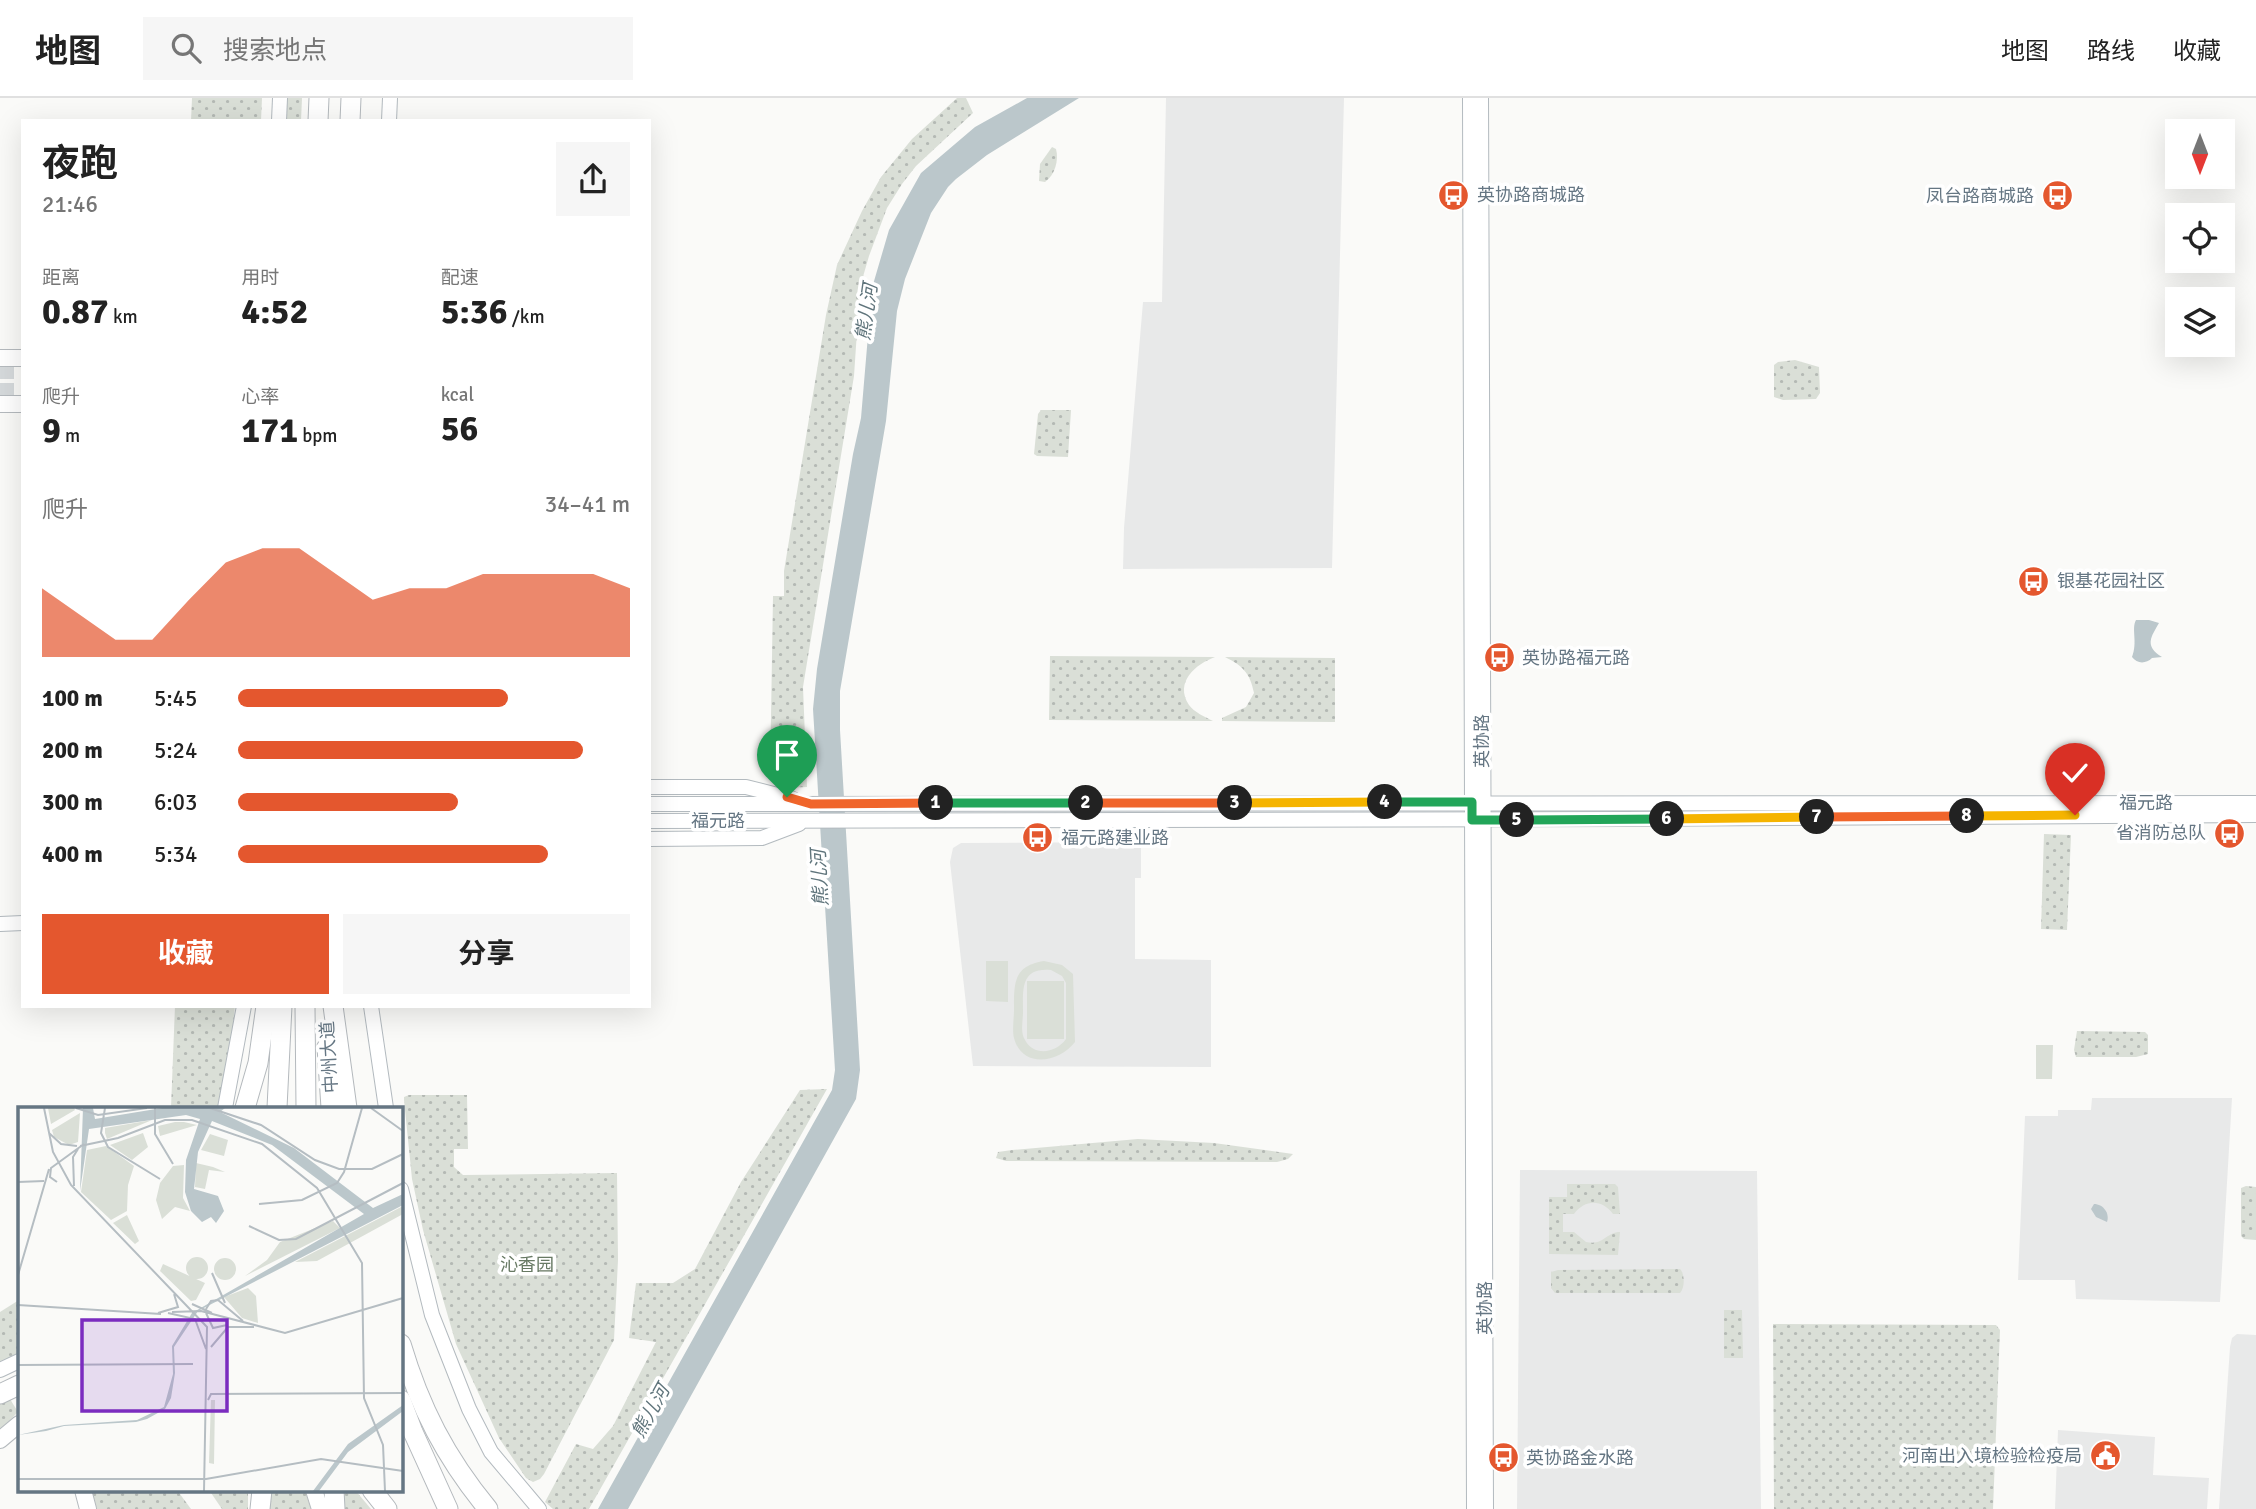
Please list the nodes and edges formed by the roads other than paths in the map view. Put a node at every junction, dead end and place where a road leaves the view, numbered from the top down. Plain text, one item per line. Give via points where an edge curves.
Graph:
1 (281, 98) edge
2 (319, 98) edge
3 (351, 98) edge
4 (390, 98) edge
5 (1470, 98) edge
6 (1481, 98) edge
7 (279, 119) edge
8 (318, 119) edge
9 (350, 119) edge
10 (389, 119) edge
11 (0, 358) edge
12 (21, 358) edge
13 (0, 404) edge
14 (21, 404) edge
15 (651, 787) edge
16 (1477, 802) junction
17 (2256, 803) edge
18 (651, 804) edge
19 (813, 804) junction
20 (2256, 815) edge
21 (1477, 820) junction
22 (651, 821) edge
23 (812, 821) junction
24 (651, 839) edge
25 (21, 923) edge
26 (0, 924) edge
27 (244, 1008) edge
28 (267, 1008) edge
29 (282, 1008) edge
30 (305, 1008) edge
31 (326, 1008) edge
32 (333, 1008) edge
33 (371, 1008) edge
34 (225, 1107) edge
35 (245, 1107) edge
36 (277, 1107) edge
37 (306, 1107) edge
38 (331, 1107) edge
39 (347, 1107) edge
40 (386, 1107) edge
41 (402, 1193) edge
42 (402, 1347) edge
43 (18, 1361) edge
44 (0, 1370) edge
45 (18, 1385) edge
46 (0, 1394) edge
47 (402, 1402) edge
48 (402, 1421) edge
49 (18, 1425) edge
50 (0, 1440) edge
51 (427, 1465) junction
52 (84, 1492) edge
53 (315, 1492) edge
54 (374, 1492) edge
55 (88, 1509) edge
56 (320, 1509) edge
57 (387, 1509) edge
58 (448, 1509) edge
59 (488, 1509) edge
60 (539, 1509) edge
61 (1474, 1509) edge
62 (1486, 1509) edge

1 - 7 street
2 - 8 highway
3 - 9 highway
4 - 10 street
5 - 16 street, 英协路
6 - 16 street, 英协路
11 - 12 main road
13 - 14 main road
15 - 19 street via 746,787
16 - 17 street, 福元路
16 - 19 street, 福元路
16 - 21 street, 英协路
18 - 19 street, 福元路
20 - 21 street, 福元路
21 - 23 street, 福元路
21 - 61 street, 英协路
21 - 62 street, 英协路
22 - 23 street, 福元路
23 - 24 street via 762,838
25 - 26 street
27 - 34 street
28 - 35 highway
29 - 36 highway
30 - 37 highway
31 - 38 highway, 中州大道
32 - 39 highway
33 - 40 street
41 - 60 street via 432,1315 469,1409 491,1452
42 - 59 highway via 429,1417 455,1467
43 - 44 street
45 - 46 highway
47 - 51 highway
48 - 51 highway
49 - 50 main road
51 - 58 highway
52 - 55 main road
53 - 56 main road
54 - 57 highway

